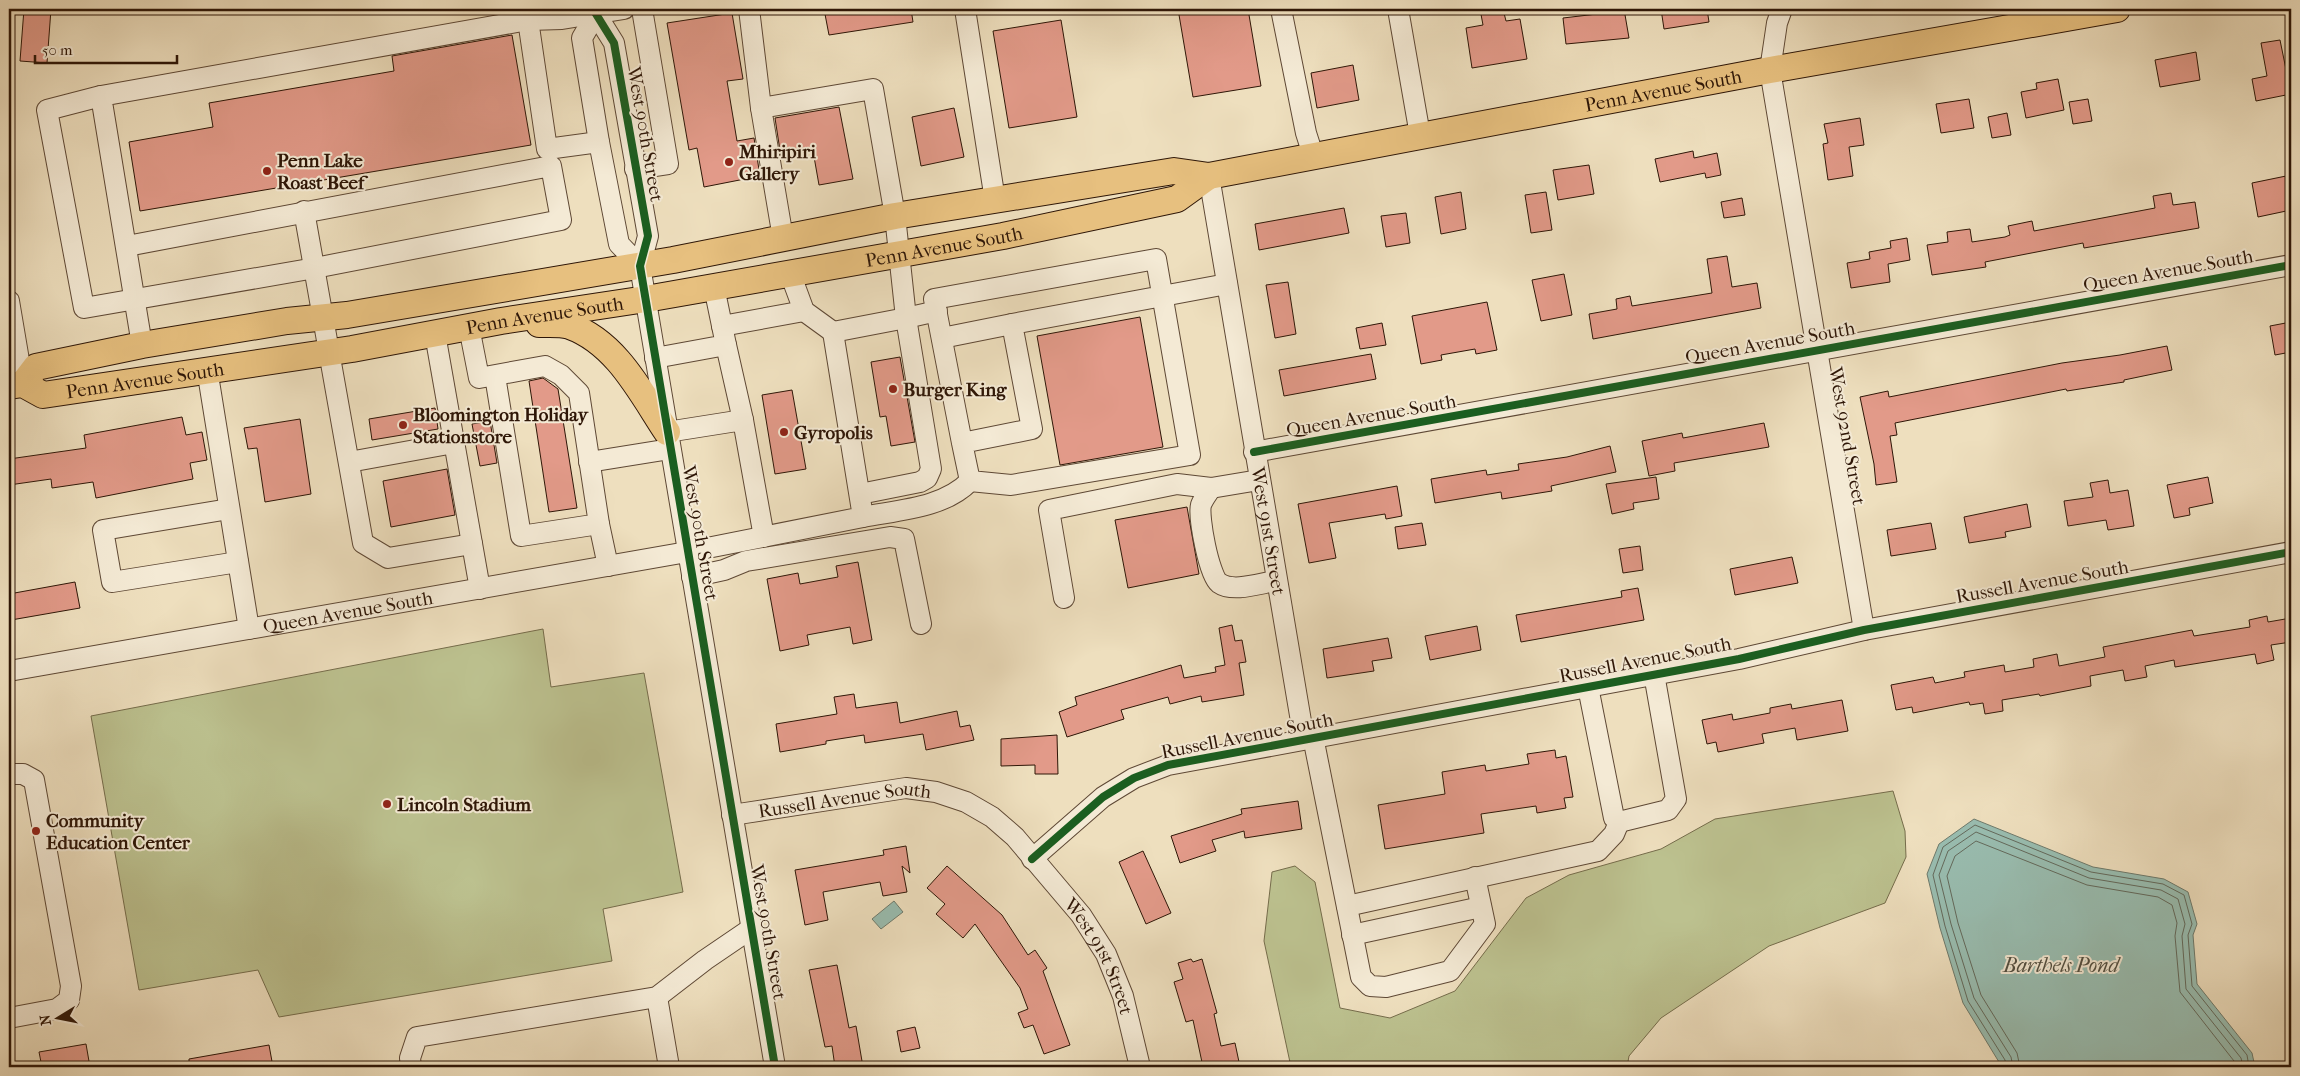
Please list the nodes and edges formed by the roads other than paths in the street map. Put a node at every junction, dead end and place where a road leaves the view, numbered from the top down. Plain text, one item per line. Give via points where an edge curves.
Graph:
1 (624, 9) edge
2 (642, 9) edge
3 (749, 9) edge
4 (965, 9) edge
5 (1281, 9) edge
6 (1398, 9) edge
7 (1782, 9) edge
8 (2117, 9) edge
9 (596, 11) edge
10 (528, 20) junction
11 (1770, 70) junction
12 (101, 96) junction
13 (762, 108) junction
14 (1420, 135) junction
15 (599, 142) junction
16 (1313, 155) junction
17 (549, 158) junction
18 (635, 169) junction
19 (1209, 176) junction
20 (995, 200) junction
21 (304, 211) junction
22 (895, 216) junction
23 (783, 238) junction
24 (127, 246) junction
25 (898, 256) junction
26 (2291, 264) edge
27 (640, 266) junction
28 (315, 268) junction
29 (790, 273) junction
30 (1227, 284) junction
31 (714, 287) junction
32 (1162, 296) junction
33 (136, 298) junction
34 (646, 299) junction
35 (9, 301) edge
36 (804, 311) junction
37 (937, 311) junction
38 (322, 318) junction
39 (906, 318) junction
40 (501, 321) junction
41 (1012, 324) junction
42 (469, 327) junction
43 (832, 332) junction
44 (435, 334) junction
45 (724, 336) junction
46 (942, 338) junction
47 (142, 346) junction
48 (1817, 350) junction
49 (328, 353) junction
50 (655, 358) junction
51 (206, 370) junction
52 (494, 376) junction
53 (16, 385) edge
54 (743, 420) junction
55 (669, 440) junction
56 (454, 443) junction
57 (962, 443) junction
58 (1254, 452) junction
59 (349, 462) junction
60 (590, 462) junction
61 (1259, 480) junction
62 (970, 481) junction
63 (1211, 488) junction
64 (860, 494) junction
65 (230, 509) junction
66 (863, 517) junction
67 (600, 524) junction
68 (764, 537) junction
69 (472, 544) junction
70 (687, 552) junction
71 (2291, 552) edge
72 (238, 562) junction
73 (608, 566) junction
74 (692, 577) junction
75 (1276, 581) junction
76 (480, 588) junction
77 (1064, 598) dead end
78 (922, 624) dead end
79 (249, 629) junction
80 (1864, 630) junction
81 (9, 671) edge
82 (1654, 674) junction
83 (1588, 687) junction
84 (1308, 738) junction
85 (9, 774) edge
86 (732, 815) junction
87 (1619, 822) junction
88 (1032, 859) junction
89 (1475, 877) junction
90 (1346, 906) junction
91 (1482, 908) junction
92 (752, 928) junction
93 (1352, 935) junction
94 (658, 997) junction
95 (9, 1018) edge
96 (411, 1067) edge
97 (669, 1067) edge
98 (775, 1067) edge
99 (1140, 1067) edge

1 - 9 street
2 - 18 street via 668,164
3 - 13 street
4 - 20 street
5 - 16 street
6 - 14 street
7 - 11 street, West 92nd Street
8 - 11 main road, Penn Avenue South
9 - 10 street via 562,19
9 - 15 street via 582,38
9 - 18 street, West 90th Street via 614,43
10 - 12 street
10 - 17 street
11 - 14 main road, Penn Avenue South
11 - 48 street, West 92nd Street
12 - 24 street
12 - 33 street via 47,110 84,308
13 - 22 street via 873,89
13 - 23 street
14 - 16 main road, Penn Avenue South
15 - 17 street
15 - 27 street via 619,244
16 - 19 main road, Penn Avenue South
17 - 21 street
17 - 28 street via 561,220
18 - 27 street, West 90th Street via 648,236
19 - 20 main road, Penn Avenue South via 1174,171
19 - 25 main road, Penn Avenue South via 1176,199
19 - 30 street, West 91st Street
20 - 22 main road, Penn Avenue South
21 - 24 street
21 - 28 street
22 - 23 main road, Penn Avenue South
22 - 25 street
23 - 27 main road, Penn Avenue South
24 - 33 street
25 - 29 main road, Penn Avenue South
25 - 39 street
26 - 48 street, Queen Avenue South
27 - 34 street, West 90th Street
27 - 38 main road, Penn Avenue South
28 - 33 street
28 - 38 street
29 - 31 main road, Penn Avenue South
29 - 36 street
30 - 32 street
30 - 58 street, West 91st Street
31 - 34 main road, Penn Avenue South
31 - 45 street
32 - 37 street via 1156,259 934,299
32 - 41 street
32 - 62 street via 1190,455 1011,485
33 - 47 street
34 - 40 main road, Penn Avenue South
34 - 50 street, West 90th Street
35 - 53 street
36 - 43 street
36 - 45 street
37 - 39 street
37 - 46 street
38 - 47 main road, Penn Avenue South
38 - 49 street
39 - 43 street
39 - 64 street via 931,469 927,478 920,482
40 - 42 main road, Penn Avenue South
40 - 55 main road via 569,326 598,341 622,364
41 - 46 street
41 - 57 street via 1032,429
42 - 44 main road, Penn Avenue South
42 - 52 street via 479,378
43 - 64 street
44 - 49 main road, Penn Avenue South
44 - 56 street
45 - 50 street
45 - 54 street
46 - 57 street
47 - 53 main road, Penn Avenue South via 36,367
48 - 58 street, Queen Avenue South
48 - 80 street, West 92nd Street
49 - 51 main road, Penn Avenue South
49 - 59 street
50 - 55 street, West 90th Street
51 - 53 main road, Penn Avenue South via 43,395
51 - 65 street
52 - 60 street via 545,366 561,375 579,393
52 - 67 street via 521,536
54 - 55 street
54 - 68 street
55 - 60 street
55 - 70 street, West 90th Street
56 - 59 street
56 - 69 street
57 - 62 street
58 - 61 street, West 91st Street
59 - 69 street via 363,543 388,558
60 - 67 street
61 - 63 street
61 - 75 street, West 91st Street
62 - 66 street, Queen Avenue South via 960,491 939,501
63 - 75 street via 1201,506 1211,573 1220,584 1234,588
63 - 77 street via 1178,484 1049,510
64 - 66 street
65 - 72 street
65 - 72 street via 103,530 112,582
66 - 68 street, Queen Avenue South
67 - 73 street
68 - 70 street, Queen Avenue South
69 - 76 street
70 - 73 street, Queen Avenue South
70 - 74 street, West 90th Street
71 - 80 street, Russell Avenue South
72 - 79 street
73 - 76 street, Queen Avenue South
74 - 78 street via 746,561 890,537 904,539
74 - 86 street, West 90th Street
75 - 84 street, West 91st Street
76 - 79 street, Queen Avenue South
79 - 81 street, Queen Avenue South
80 - 82 street, Russell Avenue South via 1739,659
82 - 83 street, Russell Avenue South
82 - 87 street via 1676,799 1668,810
83 - 84 street, Russell Avenue South
83 - 87 street via 1614,818
84 - 88 street, Russell Avenue South via 1168,765 1134,778 1096,803
84 - 90 street, West 91st Street
85 - 95 street via 23,774 34,780 71,986 69,1000 57,1009
86 - 88 street, Russell Avenue South via 906,788 936,792 966,802 992,817 1015,837
86 - 92 street, West 90th Street
87 - 89 street via 1614,834 1598,851
88 - 99 street, West 91st Street via 1080,915 1106,954 1123,996
89 - 90 street
89 - 91 street, West 91st Street
90 - 93 street, West 91st Street
91 - 93 street
91 - 93 street, West 91st Street via 1485,924 1450,971 1386,987 1370,986 1361,977
92 - 94 street
92 - 98 street, West 90th Street
94 - 96 street via 417,1037 410,1058
94 - 97 street

